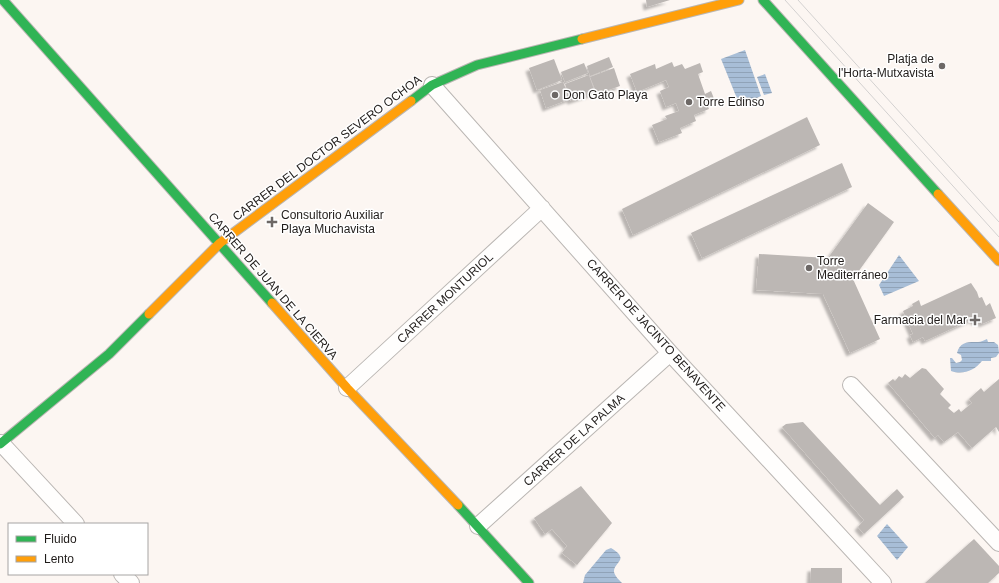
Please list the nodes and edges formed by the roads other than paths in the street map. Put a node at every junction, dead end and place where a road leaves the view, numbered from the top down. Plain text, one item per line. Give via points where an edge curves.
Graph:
1 (4, 0) edge
2 (739, 0) edge
3 (763, 0) edge
4 (432, 85) junction
5 (542, 208) junction
6 (220, 243) junction
7 (999, 261) edge
8 (670, 353) junction
9 (851, 385) dead end
10 (347, 388) junction
11 (0, 443) edge
12 (75, 523) edge
13 (478, 526) junction
14 (999, 543) edge
15 (123, 575) edge
16 (131, 583) edge
17 (529, 583) edge
18 (882, 583) edge

1 - 6 street, CARRER DE JUAN DE LA CIERVA
2 - 4 street, CARRER DEL DOCTOR SEVERO OCHOA via 477,65
3 - 7 street
4 - 5 street, CARRER DE JACINTO BENAVENTE
4 - 6 street, CARRER DEL DOCTOR SEVERO OCHOA
5 - 8 street, CARRER DE JACINTO BENAVENTE
5 - 10 street, CARRER MONTURIOL
6 - 10 street, CARRER DE JUAN DE LA CIERVA
6 - 11 street, CARRER DEL DOCTOR SEVERO OCHOA via 109,354
8 - 13 street, CARRER DE LA PALMA
8 - 18 street, CARRER DE JACINTO BENAVENTE
9 - 14 street
10 - 13 street, CARRER DE JUAN DE LA CIERVA
11 - 12 street
13 - 17 street, CARRER DE JUAN DE LA CIERVA
15 - 16 street

